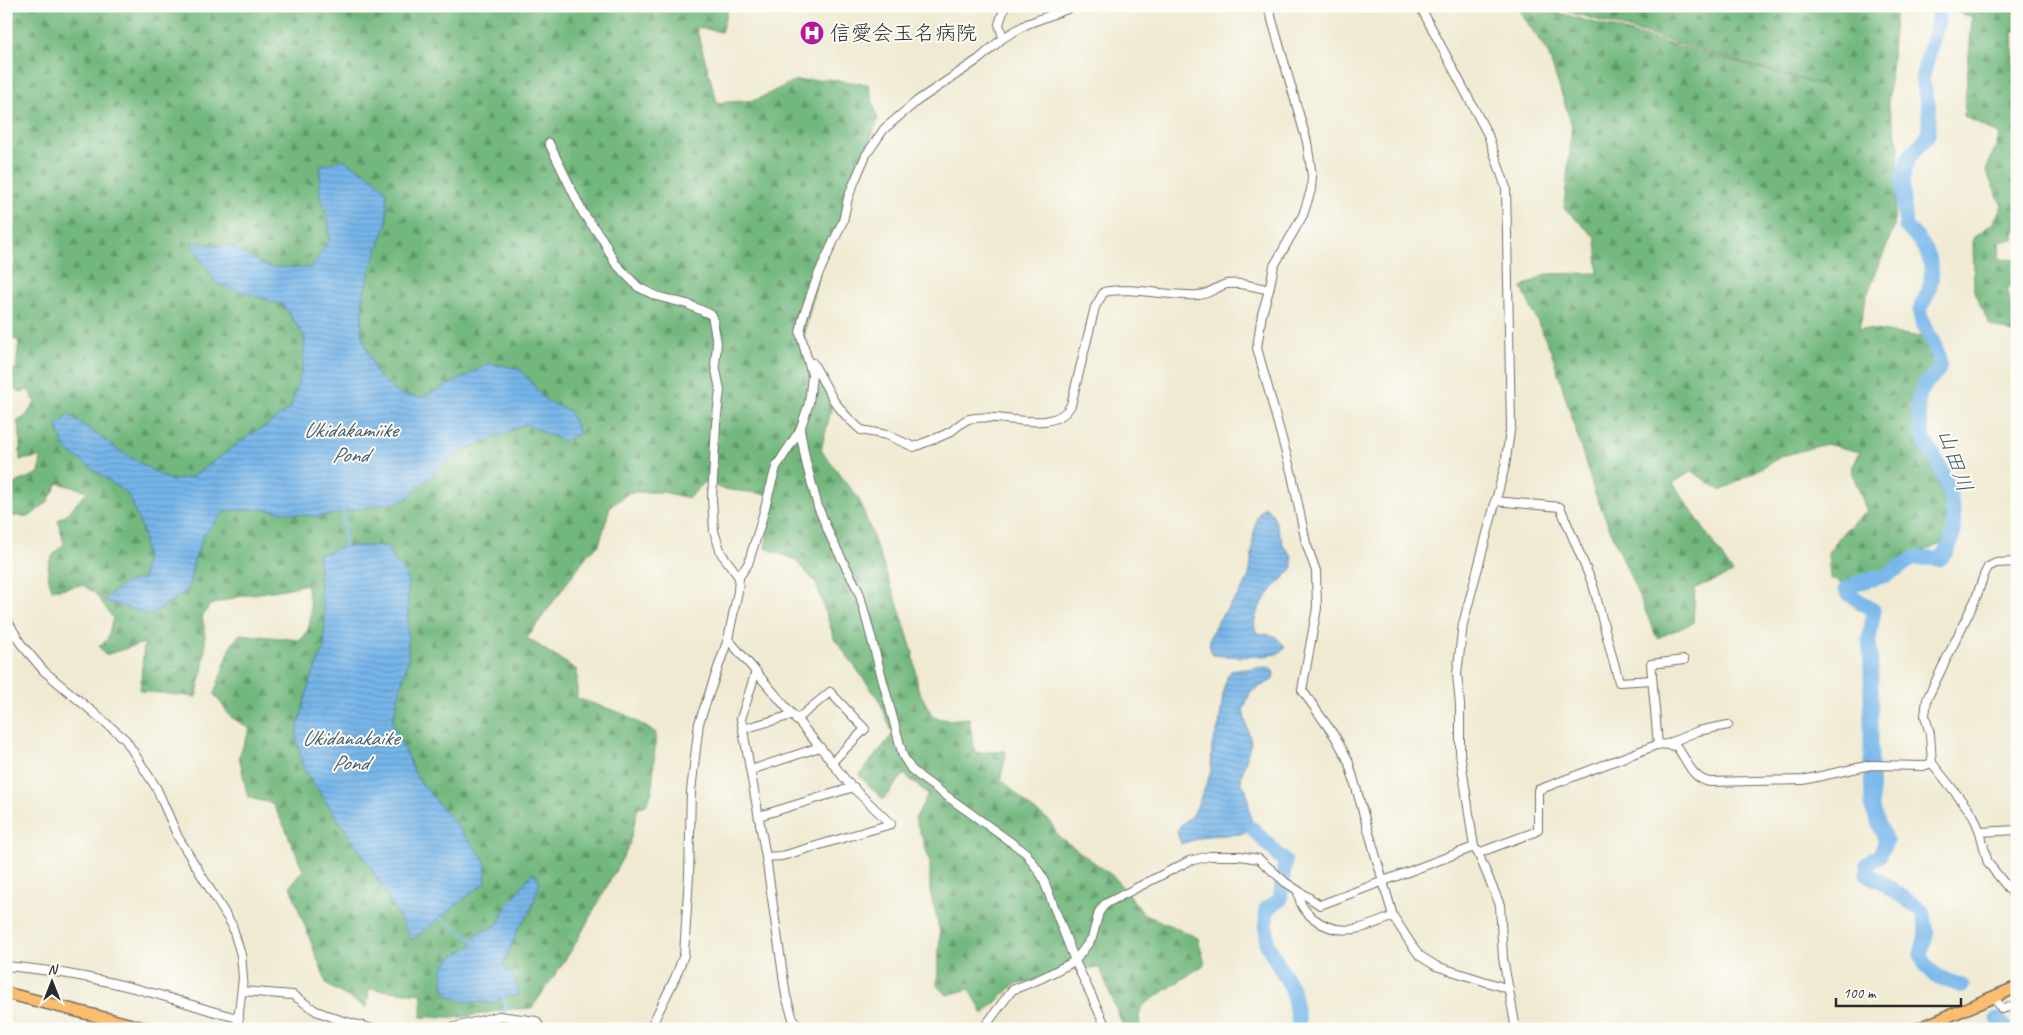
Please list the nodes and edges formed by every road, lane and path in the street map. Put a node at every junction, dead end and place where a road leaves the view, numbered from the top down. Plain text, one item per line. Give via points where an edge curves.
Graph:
1 (1005, 6) edge
2 (1075, 6) edge
3 (1268, 6) edge
4 (1420, 6) edge
5 (1002, 38) junction
6 (549, 143) dead end
7 (1269, 290) junction
8 (804, 346) junction
9 (800, 430) junction
10 (1495, 501) junction
11 (2017, 562) edge
12 (739, 577) junction
13 (6, 618) edge
14 (728, 638) junction
15 (1684, 660) dead end
16 (756, 671) junction
17 (1652, 680) junction
18 (794, 718) junction
19 (1728, 725) dead end
20 (743, 729) junction
21 (1667, 744) junction
22 (1658, 745) junction
23 (820, 747) junction
24 (832, 762) junction
25 (1932, 763) junction
26 (751, 770) junction
27 (854, 787) junction
28 (759, 816) junction
29 (2017, 830) edge
30 (1980, 832) junction
31 (1476, 850) junction
32 (766, 857) junction
33 (1383, 881) junction
34 (1298, 892) junction
35 (2017, 899) edge
36 (1393, 916) junction
37 (1075, 961) junction
38 (6, 966) edge
39 (2017, 987) edge
40 (1508, 989) junction
41 (242, 991) junction
42 (6, 993) edge
43 (1994, 997) junction
44 (2017, 1005) edge
45 (239, 1018) junction
46 (148, 1029) edge
47 (236, 1029) edge
48 (374, 1029) edge
49 (447, 1029) edge
50 (541, 1029) edge
51 (650, 1029) edge
52 (799, 1029) edge
53 (983, 1029) edge
54 (1107, 1029) edge
55 (1516, 1029) edge
56 (1918, 1029) edge

1 - 5 street via 999,24
2 - 5 street via 1027,24
3 - 7 street via 1307,142 1312,176 1303,215 1274,266
4 - 10 street via 1488,135 1506,188 1512,424
5 - 8 street via 979,59 917,101 884,129 866,155 803,317 800,333
6 - 12 street via 583,213 626,275 638,287 656,296 712,315 720,390 712,500 714,531 721,553
7 - 8 street via 1226,284 1199,295 1104,292 1095,307 1076,388 1066,414 1049,421 1019,421 994,416 970,419 959,423 951,432 914,447 887,435 861,430 847,417 822,381
7 - 33 street via 1257,348 1292,475 1306,544 1316,571 1317,608 1302,690 1348,760
8 - 9 street via 812,375 809,403
9 - 12 street via 776,467 748,564
9 - 37 street via 818,506 859,592 903,756 923,779 1026,853 1042,876
10 - 17 street via 1560,507 1593,584 1619,682
10 - 31 street via 1463,624 1457,674 1460,753
11 - 25 street via 1996,563 1988,567 1927,699 1925,716
12 - 14 street
13 - 41 street via 21,644 44,671 125,739 141,762 178,837 232,925 241,955
14 - 16 street
14 - 51 street via 699,723 695,747 684,956
15 - 17 street via 1651,664
16 - 18 street
16 - 20 street via 741,719
17 - 22 street
18 - 20 street
18 - 23 street
18 - 24 street via 830,692 865,729
19 - 21 street via 1698,730
20 - 26 street
21 - 22 street
21 - 25 street via 1676,746 1694,775 1710,782 1803,780 1874,765 1923,766
22 - 31 street via 1538,790 1538,830
23 - 24 street
23 - 26 street
24 - 27 street
25 - 30 street via 1973,814
26 - 28 street
27 - 28 street
27 - 32 street via 891,824 782,856
28 - 32 street
29 - 30 street
30 - 35 street via 1988,863
31 - 33 street
31 - 40 street via 1500,905
32 - 52 street via 786,996
33 - 34 street via 1320,905
33 - 36 street
34 - 36 street via 1300,904 1325,927 1337,930 1367,928
34 - 37 street via 1260,859 1210,856 1188,861 1101,907 1092,938
36 - 40 street via 1420,956 1436,966
37 - 53 street via 1012,990
37 - 54 street
38 - 45 street via 68,973
39 - 43 highway
40 - 55 street
41 - 45 street
41 - 48 street via 293,995 316,1011
42 - 46 highway
43 - 44 street via 2002,1009
43 - 56 highway
45 - 47 street
49 - 50 street via 499,1016 536,1021

